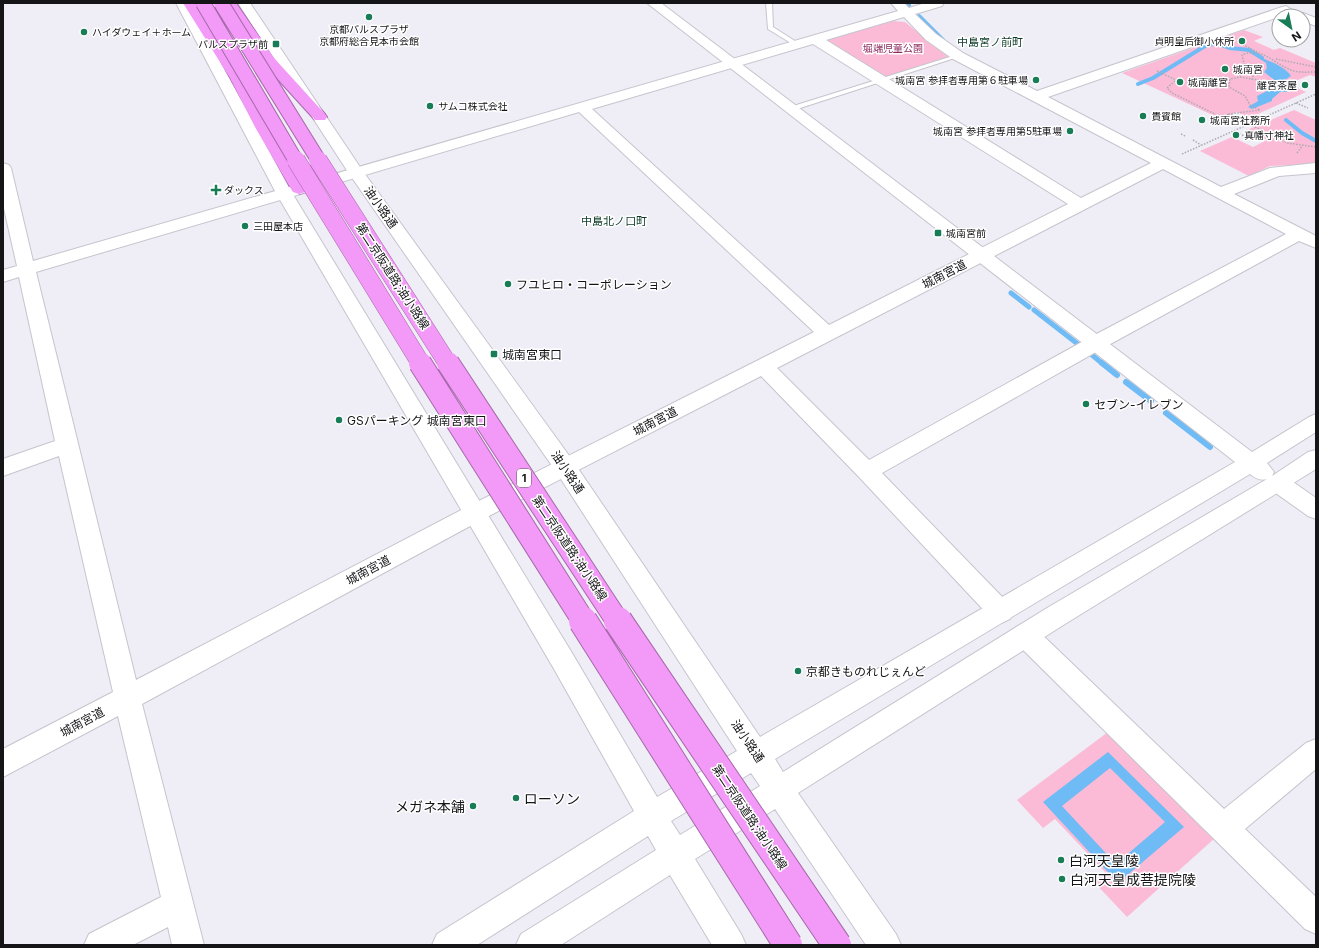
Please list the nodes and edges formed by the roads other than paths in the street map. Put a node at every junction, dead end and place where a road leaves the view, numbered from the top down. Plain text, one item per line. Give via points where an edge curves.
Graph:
1 (182, 3) edge
2 (190, 3) edge
3 (203, 3) edge
4 (221, 3) edge
5 (230, 3) edge
6 (244, 3) edge
7 (653, 3) edge
8 (769, 3) edge
9 (938, 3) edge
10 (1269, 3) edge
11 (901, 8) edge
12 (1281, 8) edge
13 (1271, 15) edge
14 (815, 39) junction
15 (796, 44) junction
16 (958, 56) junction
17 (732, 63) junction
18 (882, 80) junction
19 (1037, 96) junction
20 (582, 107) junction
21 (791, 108) junction
22 (320, 117) junction
23 (1163, 163) junction
24 (1316, 168) edge
25 (3, 170) edge
26 (356, 172) junction
27 (292, 191) junction
28 (1221, 193) junction
29 (1079, 204) junction
30 (1299, 234) junction
31 (1316, 243) edge
32 (982, 255) junction
33 (27, 269) junction
34 (3, 276) edge
35 (827, 333) junction
36 (1096, 342) junction
37 (763, 366) junction
38 (1316, 422) edge
39 (67, 445) junction
40 (1316, 458) edge
41 (1251, 463) junction
42 (565, 467) junction
43 (3, 468) edge
44 (868, 471) junction
45 (1278, 483) junction
46 (1316, 510) edge
47 (475, 513) junction
48 (1001, 612) junction
49 (1025, 635) junction
50 (129, 698) junction
51 (1316, 752) edge
52 (757, 754) junction
53 (3, 764) edge
54 (779, 790) junction
55 (652, 816) junction
56 (1223, 828) junction
57 (675, 855) junction
58 (178, 905) junction
59 (1316, 918) edge
60 (100, 945) edge
61 (188, 945) edge
62 (448, 945) edge
63 (532, 945) edge
64 (730, 945) edge
65 (788, 945) edge
66 (838, 945) edge
67 (885, 945) edge

1 - 27 street
2 - 27 highway via 237,78
3 - 65 highway, 第二京阪道路;油小路線 / 1, bridge via 324,208
4 - 66 highway, 第二京阪道路;油小路線 / 1, bridge via 344,202 557,529
5 - 22 highway via 269,61
6 - 22 street, 油小路通
7 - 17 street
8 - 15 lane via 770,28
9 - 11 street
10 - 12 street
11 - 14 street
11 - 16 street via 930,37
13 - 19 street
14 - 15 street
14 - 18 street
15 - 17 street
16 - 18 lane
16 - 19 street
17 - 20 street
17 - 21 street
18 - 21 lane
18 - 29 street
19 - 23 street
20 - 26 street
20 - 35 street
21 - 32 street
22 - 26 street, 油小路通
23 - 28 street
23 - 29 street, 城南宮道
24 - 28 street via 1276,171
25 - 33 street
26 - 27 street
26 - 42 street, 油小路通
27 - 33 street
27 - 47 street via 326,264
28 - 30 street
29 - 32 street, 城南宮道
30 - 31 street
30 - 36 street
32 - 35 street, 城南宮道
32 - 36 street
33 - 34 street
33 - 39 street
35 - 37 street, 城南宮道
36 - 41 street
36 - 44 street
37 - 42 street, 城南宮道
37 - 44 street
38 - 41 street
39 - 43 street
39 - 50 street
40 - 45 street
41 - 45 street
41 - 48 street
42 - 47 street, 城南宮道
42 - 52 street, 油小路通
44 - 48 street
45 - 46 street
45 - 49 street
47 - 50 street, 城南宮道
47 - 55 street
48 - 52 street
49 - 54 street
49 - 56 street
50 - 53 street, 城南宮道
50 - 58 street
51 - 56 street
52 - 54 street, 油小路通
52 - 55 street
54 - 57 street
54 - 67 street, 油小路通
55 - 57 street
55 - 62 street
56 - 59 street
57 - 63 street
57 - 64 street
58 - 60 street
58 - 61 street

